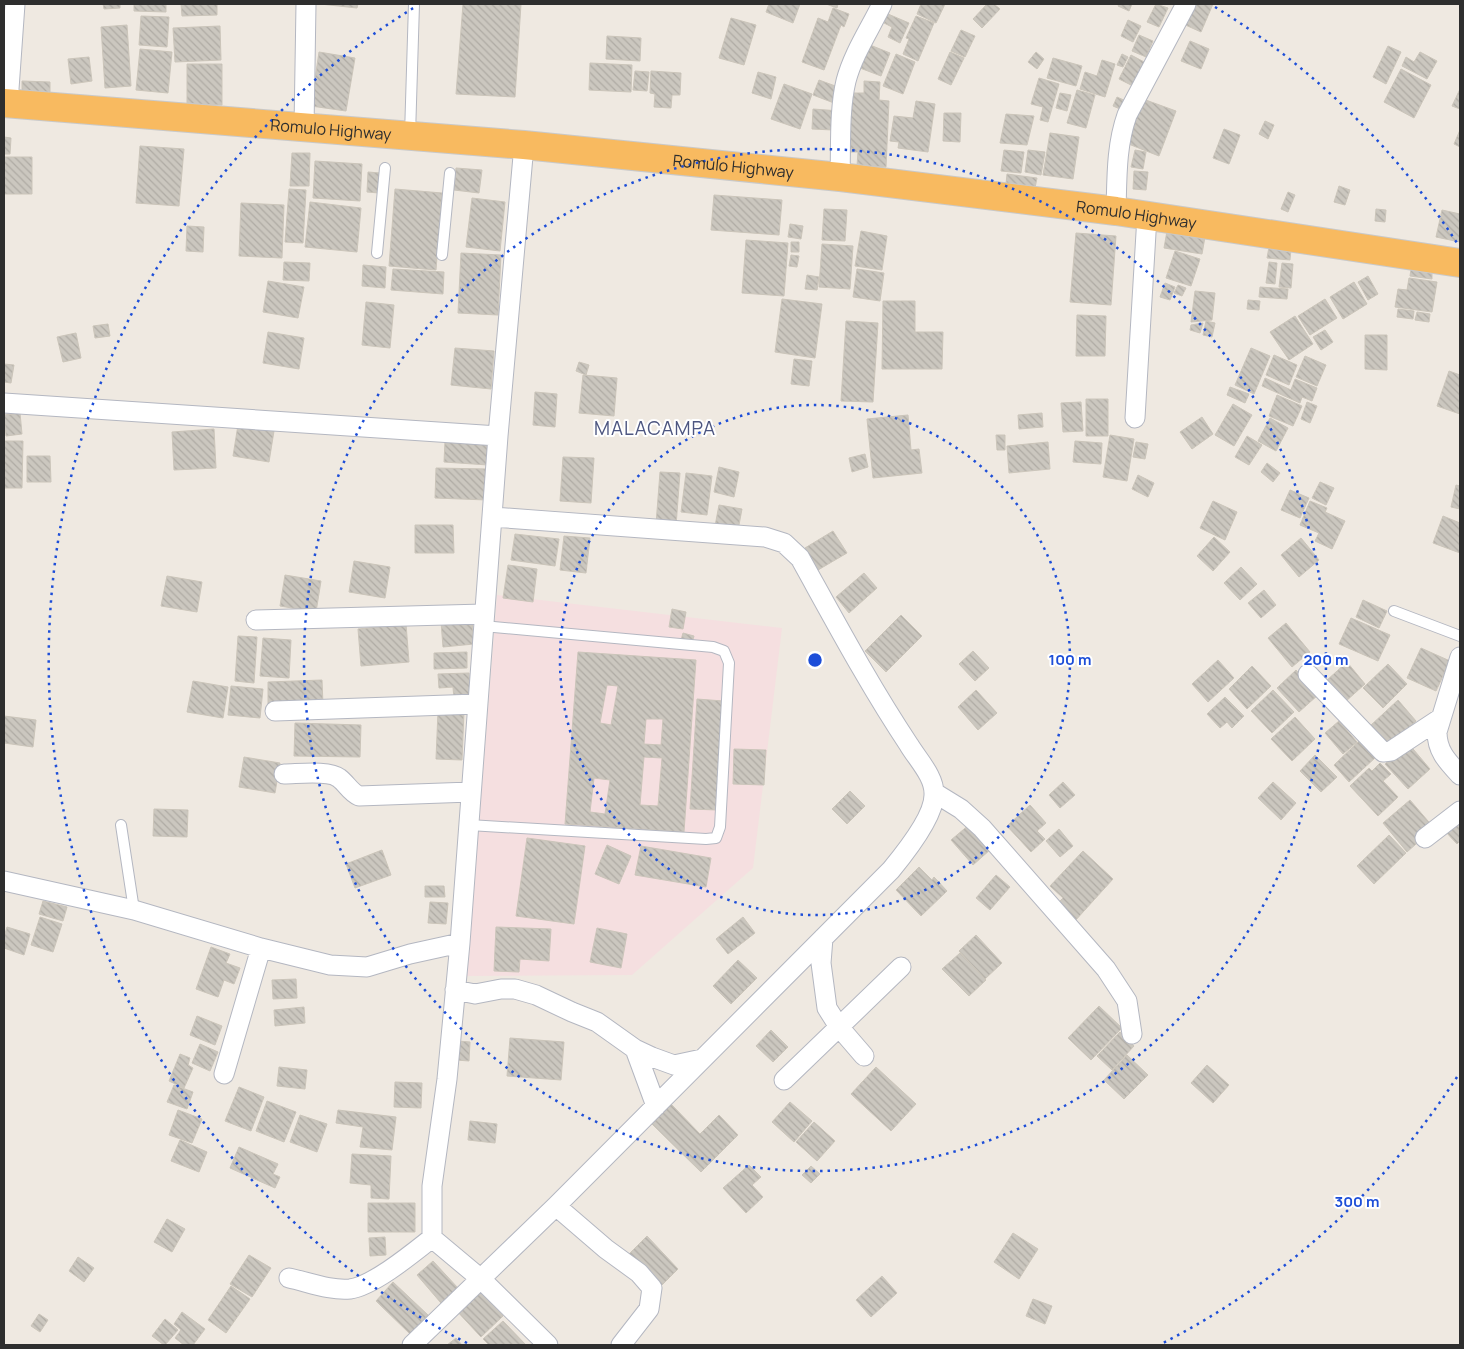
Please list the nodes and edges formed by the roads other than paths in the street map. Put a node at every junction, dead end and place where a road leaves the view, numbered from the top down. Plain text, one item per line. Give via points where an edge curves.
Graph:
1 (15, 4) edge
2 (306, 4) edge
3 (414, 4) edge
4 (882, 4) edge
5 (1186, 4) edge
6 (6, 103) edge
7 (304, 128) junction
8 (410, 136) junction
9 (524, 145) junction
10 (385, 168) dead end
11 (450, 173) dead end
12 (840, 177) junction
13 (1116, 212) junction
14 (1147, 216) junction
15 (377, 253) dead end
16 (442, 255) dead end
17 (1460, 264) edge
18 (4, 403) edge
19 (1135, 418) dead end
20 (498, 436) junction
21 (494, 517) junction
22 (1394, 611) dead end
23 (256, 620) dead end
24 (484, 620) junction
25 (1460, 636) edge
26 (1460, 657) edge
27 (1308, 674) dead end
28 (477, 704) junction
29 (275, 711) dead end
30 (1442, 718) junction
31 (284, 774) dead end
32 (1460, 776) edge
33 (471, 792) junction
34 (935, 793) junction
35 (1460, 812) edge
36 (121, 825) dead end
37 (469, 825) junction
38 (1425, 838) dead end
39 (4, 881) edge
40 (134, 910) junction
41 (823, 938) junction
42 (460, 943) junction
43 (261, 948) junction
44 (900, 967) dead end
45 (455, 990) junction
46 (839, 1027) junction
47 (1132, 1034) dead end
48 (635, 1049) junction
49 (864, 1056) dead end
50 (702, 1060) junction
51 (224, 1074) dead end
52 (784, 1080) dead end
53 (656, 1106) junction
54 (556, 1206) junction
55 (432, 1238) junction
56 (289, 1278) dead end
57 (481, 1279) junction
58 (412, 1345) edge
59 (548, 1345) edge
60 (621, 1345) edge

1 - 6 street
2 - 7 street
3 - 8 lane
4 - 12 street via 846,80
5 - 13 street via 1121,131
6 - 7 highway, Romulo Highway
7 - 8 highway, Romulo Highway
8 - 9 highway, Romulo Highway
9 - 12 highway, Romulo Highway
9 - 20 street
10 - 15 lane
11 - 16 lane
12 - 13 highway, Romulo Highway
13 - 14 highway, Romulo Highway
14 - 17 highway, Romulo Highway
14 - 19 street
18 - 20 street
20 - 21 street
21 - 24 street
21 - 34 street via 765,537 784,543 800,558 878,699 929,775
22 - 25 lane
23 - 24 street
24 - 28 street
24 - 37 lane via 713,647 724,651 729,663 720,826 716,838 706,839
26 - 30 street
27 - 30 street via 1383,752 1391,751
28 - 29 street
28 - 33 street
30 - 32 street via 1437,742 1442,755
31 - 33 street via 331,774 340,778 353,794 360,796
33 - 37 street
34 - 41 street via 933,808 905,853
34 - 47 street via 961,809 982,828 1106,970 1127,1001
35 - 38 street
36 - 40 lane
37 - 42 street
39 - 40 street
40 - 43 street
41 - 46 street via 821,963 827,1008
41 - 50 street
42 - 43 street via 368,966 330,965
42 - 45 street
43 - 51 street
44 - 46 street
45 - 48 street via 475,994 514,989 536,995 597,1022
45 - 55 street via 432,1186
46 - 49 street
46 - 52 street
48 - 50 street via 674,1065
48 - 53 street
50 - 53 street
53 - 54 street
54 - 57 street
54 - 60 street via 639,1273 652,1288 649,1309
55 - 56 street via 364,1286 337,1289
55 - 57 street
57 - 58 street
57 - 59 street

